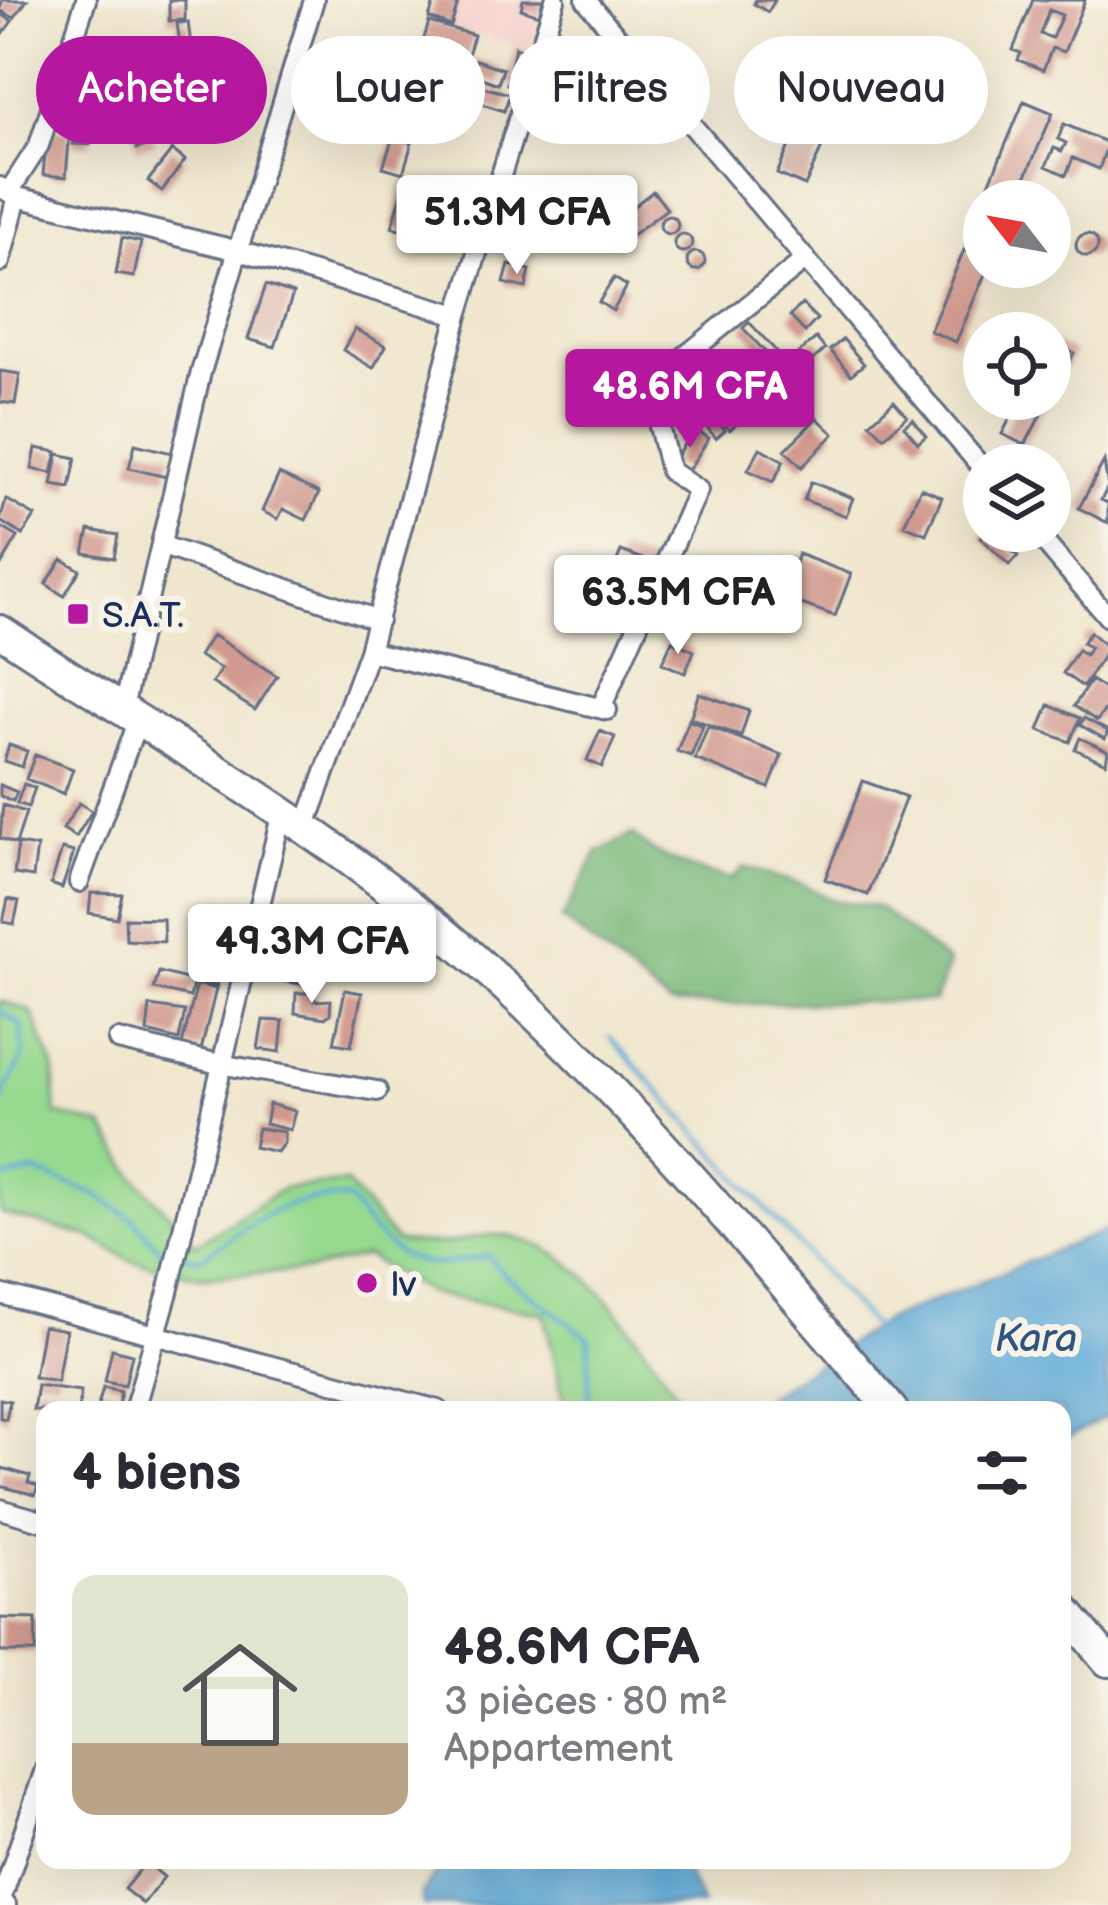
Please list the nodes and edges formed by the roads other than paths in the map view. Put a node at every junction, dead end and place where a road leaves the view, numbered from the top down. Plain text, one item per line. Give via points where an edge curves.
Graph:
1 (86, 0) edge
2 (314, 0) edge
3 (554, 0) edge
4 (586, 0) edge
5 (9, 191) edge
6 (235, 250) junction
7 (806, 259) junction
8 (0, 262) edge
9 (458, 315) junction
10 (963, 445) edge
11 (163, 546) junction
12 (1053, 552) edge
13 (1108, 616) edge
14 (378, 620) junction
15 (0, 631) edge
16 (369, 651) junction
17 (129, 717) junction
18 (293, 823) junction
19 (79, 882) dead end
20 (118, 1040) dead end
21 (219, 1064) junction
22 (376, 1091) dead end
23 (0, 1294) edge
24 (154, 1336) junction
25 (136, 1401) edge
26 (408, 1401) edge
27 (884, 1401) edge
28 (0, 1509) edge
29 (36, 1519) edge
30 (1071, 1618) edge
31 (1108, 1661) edge
32 (36, 1796) edge
33 (6, 1905) edge

1 - 5 street via 39,145
2 - 6 street
3 - 9 street
4 - 7 street
5 - 6 street
5 - 8 street
6 - 9 street
6 - 11 street
7 - 10 street
7 - 16 street via 650,385 670,471 698,490 604,709
9 - 14 street
11 - 14 street
11 - 17 street
12 - 13 street
14 - 16 street
15 - 17 highway
16 - 18 street
17 - 18 highway
17 - 19 street
18 - 21 street
18 - 27 highway via 416,910 580,1056
20 - 21 street
21 - 22 street
21 - 24 street
23 - 24 street
24 - 25 street
24 - 26 street
28 - 29 street
30 - 31 highway
32 - 33 street via 0,1903

